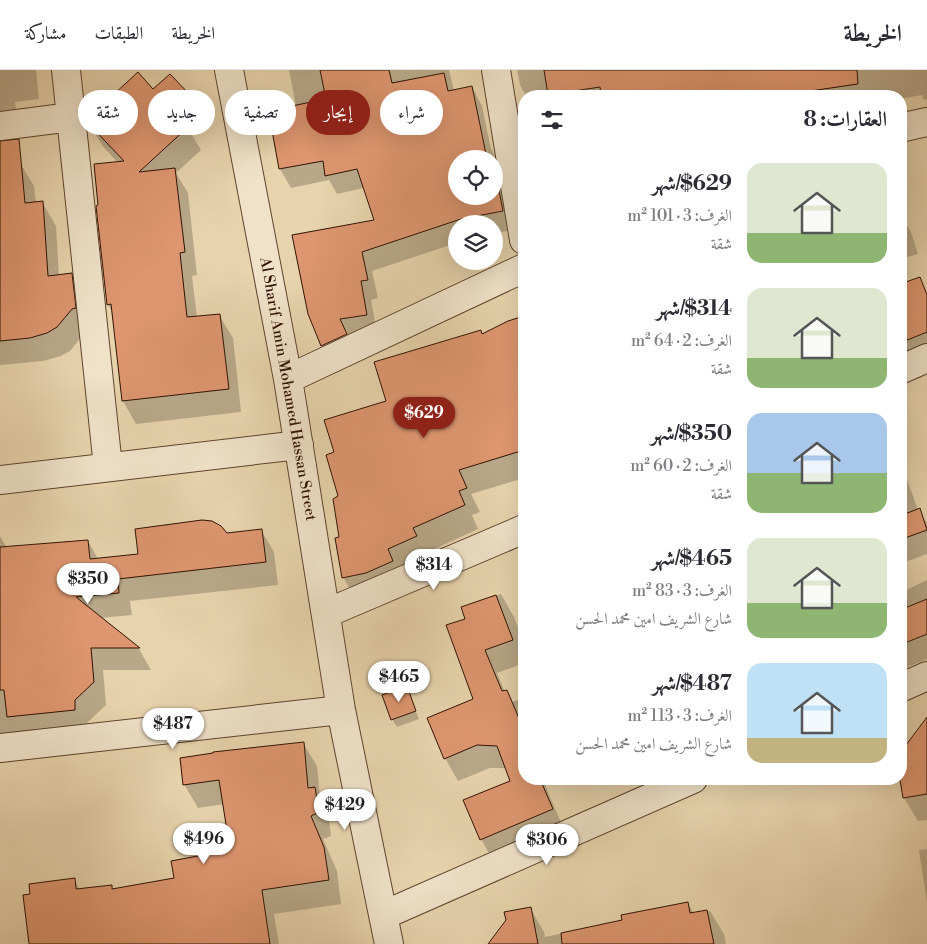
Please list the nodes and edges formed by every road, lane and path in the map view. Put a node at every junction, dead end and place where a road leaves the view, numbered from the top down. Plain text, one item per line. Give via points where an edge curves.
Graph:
1 (66, 70) edge
2 (229, 70) edge
3 (496, 70) edge
4 (71, 117) junction
5 (927, 122) edge
6 (0, 126) edge
7 (907, 126) edge
8 (518, 204) edge
9 (518, 271) edge
10 (927, 358) edge
11 (907, 367) edge
12 (288, 379) junction
13 (299, 445) junction
14 (108, 467) junction
15 (0, 480) edge
16 (518, 532) edge
17 (327, 613) junction
18 (927, 676) edge
19 (907, 685) edge
20 (341, 710) junction
21 (0, 748) edge
22 (680, 785) edge
23 (384, 915) junction
24 (389, 944) edge

1 - 4 street
2 - 12 street, Al Sharif Amin Mohamed Hassan Street
3 - 8 street
4 - 6 street
4 - 14 street
5 - 7 street
9 - 12 street
10 - 11 street
12 - 13 street, Al Sharif Amin Mohamed Hassan Street
13 - 14 street
13 - 17 street, Al Sharif Amin Mohamed Hassan Street
14 - 15 street
16 - 17 street
17 - 20 street, Al Sharif Amin Mohamed Hassan Street
18 - 19 street
20 - 21 street
20 - 23 street, Al Sharif Amin Mohamed Hassan Street
22 - 23 street
23 - 24 street, Al Sharif Amin Mohamed Hassan Street

